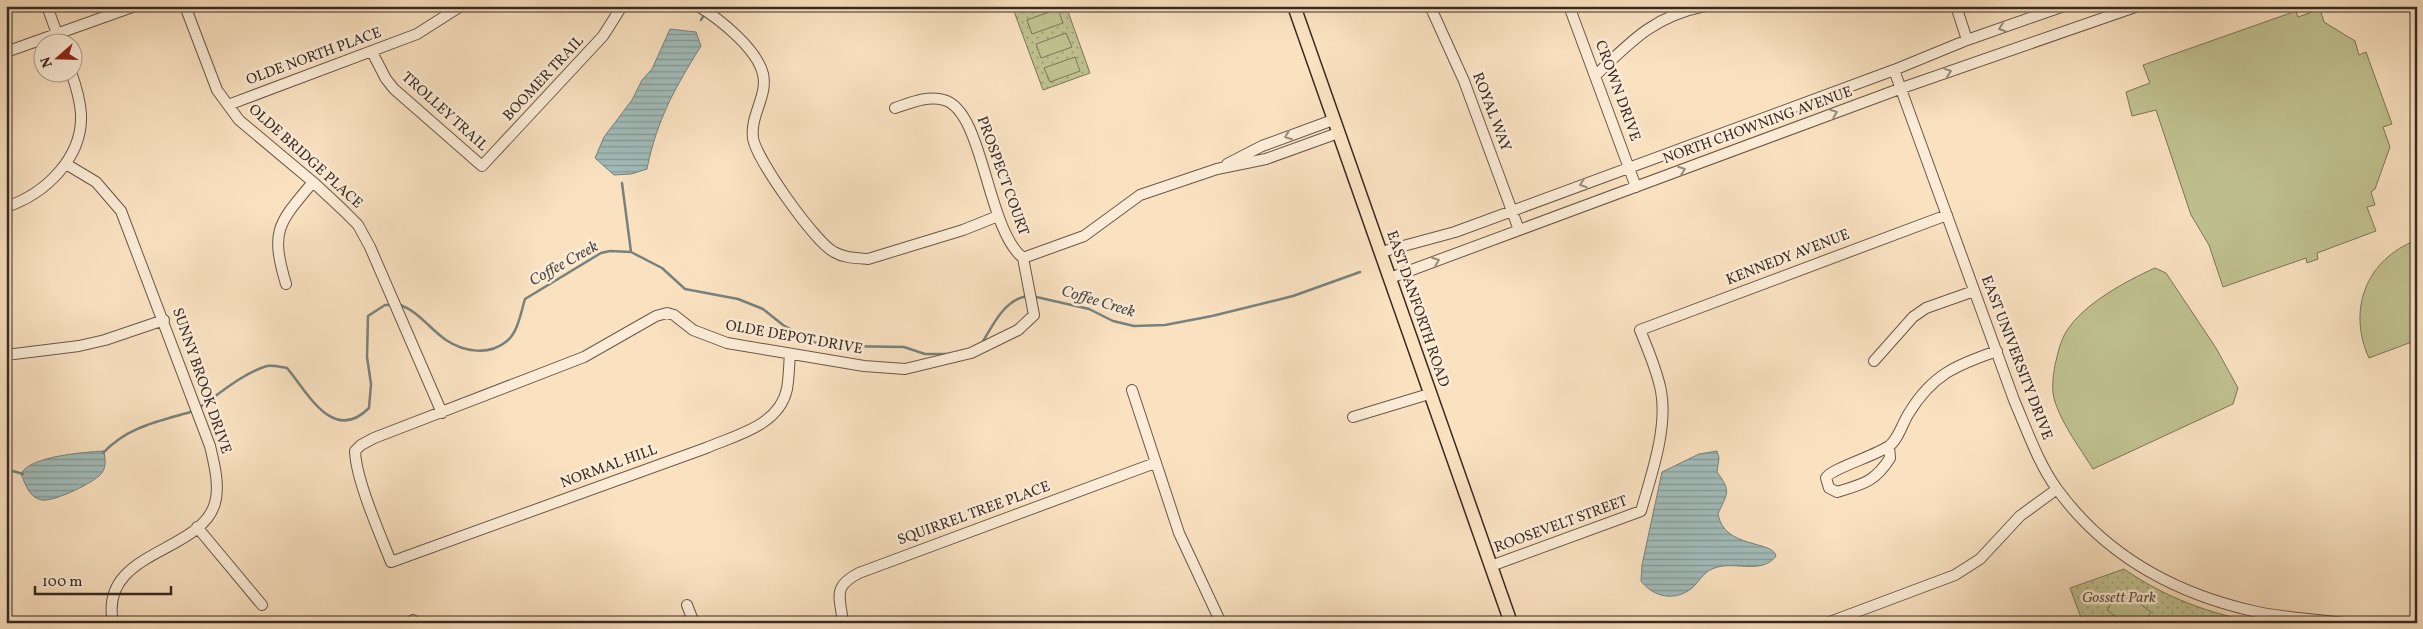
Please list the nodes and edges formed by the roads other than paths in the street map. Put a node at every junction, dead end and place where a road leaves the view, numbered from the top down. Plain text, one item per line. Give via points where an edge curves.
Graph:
1 (47, 6) edge
2 (135, 6) edge
3 (186, 6) edge
4 (461, 6) edge
5 (622, 6) edge
6 (698, 6) edge
7 (1294, 6) edge
8 (1430, 6) edge
9 (1570, 6) edge
10 (1956, 6) edge
11 (2064, 6) edge
12 (2138, 6) edge
13 (1700, 7) edge
14 (57, 32) edge
15 (73, 32) edge
16 (1967, 40) junction
17 (32, 45) edge
18 (6, 52) edge
19 (372, 52) junction
20 (1894, 70) junction
21 (1595, 76) junction
22 (74, 82) edge
23 (1902, 88) junction
24 (228, 105) junction
25 (895, 108) dead end
26 (1334, 120) junction
27 (1338, 133) junction
28 (66, 164) junction
29 (482, 166) joint
30 (1629, 167) junction
31 (1218, 169) junction
32 (314, 182) junction
33 (1636, 187) junction
34 (6, 207) edge
35 (1512, 211) junction
36 (1947, 215) junction
37 (998, 216) junction
38 (1519, 230) junction
39 (1381, 252) junction
40 (1022, 258) junction
41 (1390, 278) junction
42 (286, 284) dead end
43 (1974, 291) junction
44 (164, 320) junction
45 (1997, 351) junction
46 (790, 354) junction
47 (6, 355) edge
48 (1874, 361) dead end
49 (1132, 390) dead end
50 (1429, 394) junction
51 (442, 413) junction
52 (1354, 417) dead end
53 (1889, 446) junction
54 (1155, 463) junction
55 (2057, 489) junction
56 (1641, 511) joint
57 (197, 527) junction
58 (391, 562) joint
59 (1491, 566) junction
60 (262, 605) dead end
61 (687, 605) dead end
62 (113, 623) edge
63 (694, 623) edge
64 (843, 623) edge
65 (1222, 623) edge
66 (1511, 623) edge
67 (1827, 623) edge
68 (2343, 623) edge

1 - 14 street
2 - 15 street
3 - 24 street, OLDE BRIDGE PLACE via 217,90
4 - 19 street, OLDE NORTH PLACE via 417,34
5 - 29 street, BOOMER TRAIL via 603,36
6 - 37 street via 726,26 759,62 764,85 755,114 754,139 767,167 796,210 821,242 834,252 868,259
7 - 26 main road, EAST DANFORTH ROAD
8 - 35 street, ROYAL WAY via 1464,81
9 - 21 street, CROWN DRIVE
10 - 16 street
11 -> 16 street, NORTH CHOWNING AVENUE
23 -> 12 street, NORTH CHOWNING AVENUE
13 - 21 street via 1652,24
16 - 20 street, NORTH CHOWNING AVENUE
17 - 18 street
19 - 24 street, OLDE NORTH PLACE
19 - 29 street, TROLLEY TRAIL via 394,89
20 - 23 street, EAST UNIVERSITY DRIVE
20 - 30 street, NORTH CHOWNING AVENUE
21 - 30 street, CROWN DRIVE
22 - 28 street via 81,116
33 -> 23 street, NORTH CHOWNING AVENUE
23 - 36 street, EAST UNIVERSITY DRIVE
24 - 32 street, OLDE BRIDGE PLACE via 239,120
25 - 37 street, PROSPECT COURT via 930,98 945,100 964,114
26 - 27 main road, EAST DANFORTH ROAD
26 -> 31 street via 1262,146
27 - 31 street via 1266,159
27 - 39 main road, EAST DANFORTH ROAD
28 - 34 street via 30,198
28 - 44 street, SUNNY BROOK DRIVE via 96,182 122,210
30 - 33 street, CROWN DRIVE
30 -> 35 street, NORTH CHOWNING AVENUE
31 - 40 street via 1140,195 1084,236
32 - 42 street via 280,226 278,257
32 - 51 street, OLDE BRIDGE PLACE via 358,225
33 - 38 street, NORTH CHOWNING AVENUE
35 - 38 street, ROYAL WAY
35 - 39 street, NORTH CHOWNING AVENUE via 1456,232
36 - 43 street, EAST UNIVERSITY DRIVE
36 - 56 street, KENNEDY AVENUE via 1640,330 1662,393 1660,441
37 - 40 street, PROSPECT COURT via 1014,251
41 -> 38 street, NORTH CHOWNING AVENUE
39 - 41 main road, EAST DANFORTH ROAD
40 - 46 street, OLDE DEPOT DRIVE via 1034,315 1018,330 971,352 905,369
41 - 50 main road, EAST DANFORTH ROAD
43 - 45 street, EAST UNIVERSITY DRIVE
43 - 48 street via 1926,308 1913,317
44 - 47 street via 79,346
44 - 57 street, SUNNY BROOK DRIVE via 214,464 215,503
45 - 53 street via 1948,369 1932,382
45 - 55 street, EAST UNIVERSITY DRIVE via 2036,453
46 - 51 street, OLDE DEPOT DRIVE via 727,343 693,330 667,313 584,356
46 - 58 street, NORMAL HILL via 786,390 778,407 768,420 752,429
49 - 54 street
50 - 52 street
50 - 59 main road, EAST DANFORTH ROAD
51 - 58 street, OLDE DEPOT DRIVE via 374,438 355,451 359,474
53 - 53 street via 1832,470 1826,478 1829,488 1837,492 1867,483 1890,458
54 - 64 street, SQUIRREL TREE PLACE via 845,580 840,588
54 - 65 street via 1179,532
55 - 67 street via 2020,516 1980,559 1955,575
55 - 68 street, EAST UNIVERSITY DRIVE via 2118,553 2150,574 2195,595 2254,612
56 - 59 street, ROOSEVELT STREET
57 - 60 street
57 - 62 street, SUNNY BROOK DRIVE via 145,559 122,578 113,596
59 - 66 main road, EAST DANFORTH ROAD
61 - 63 street

